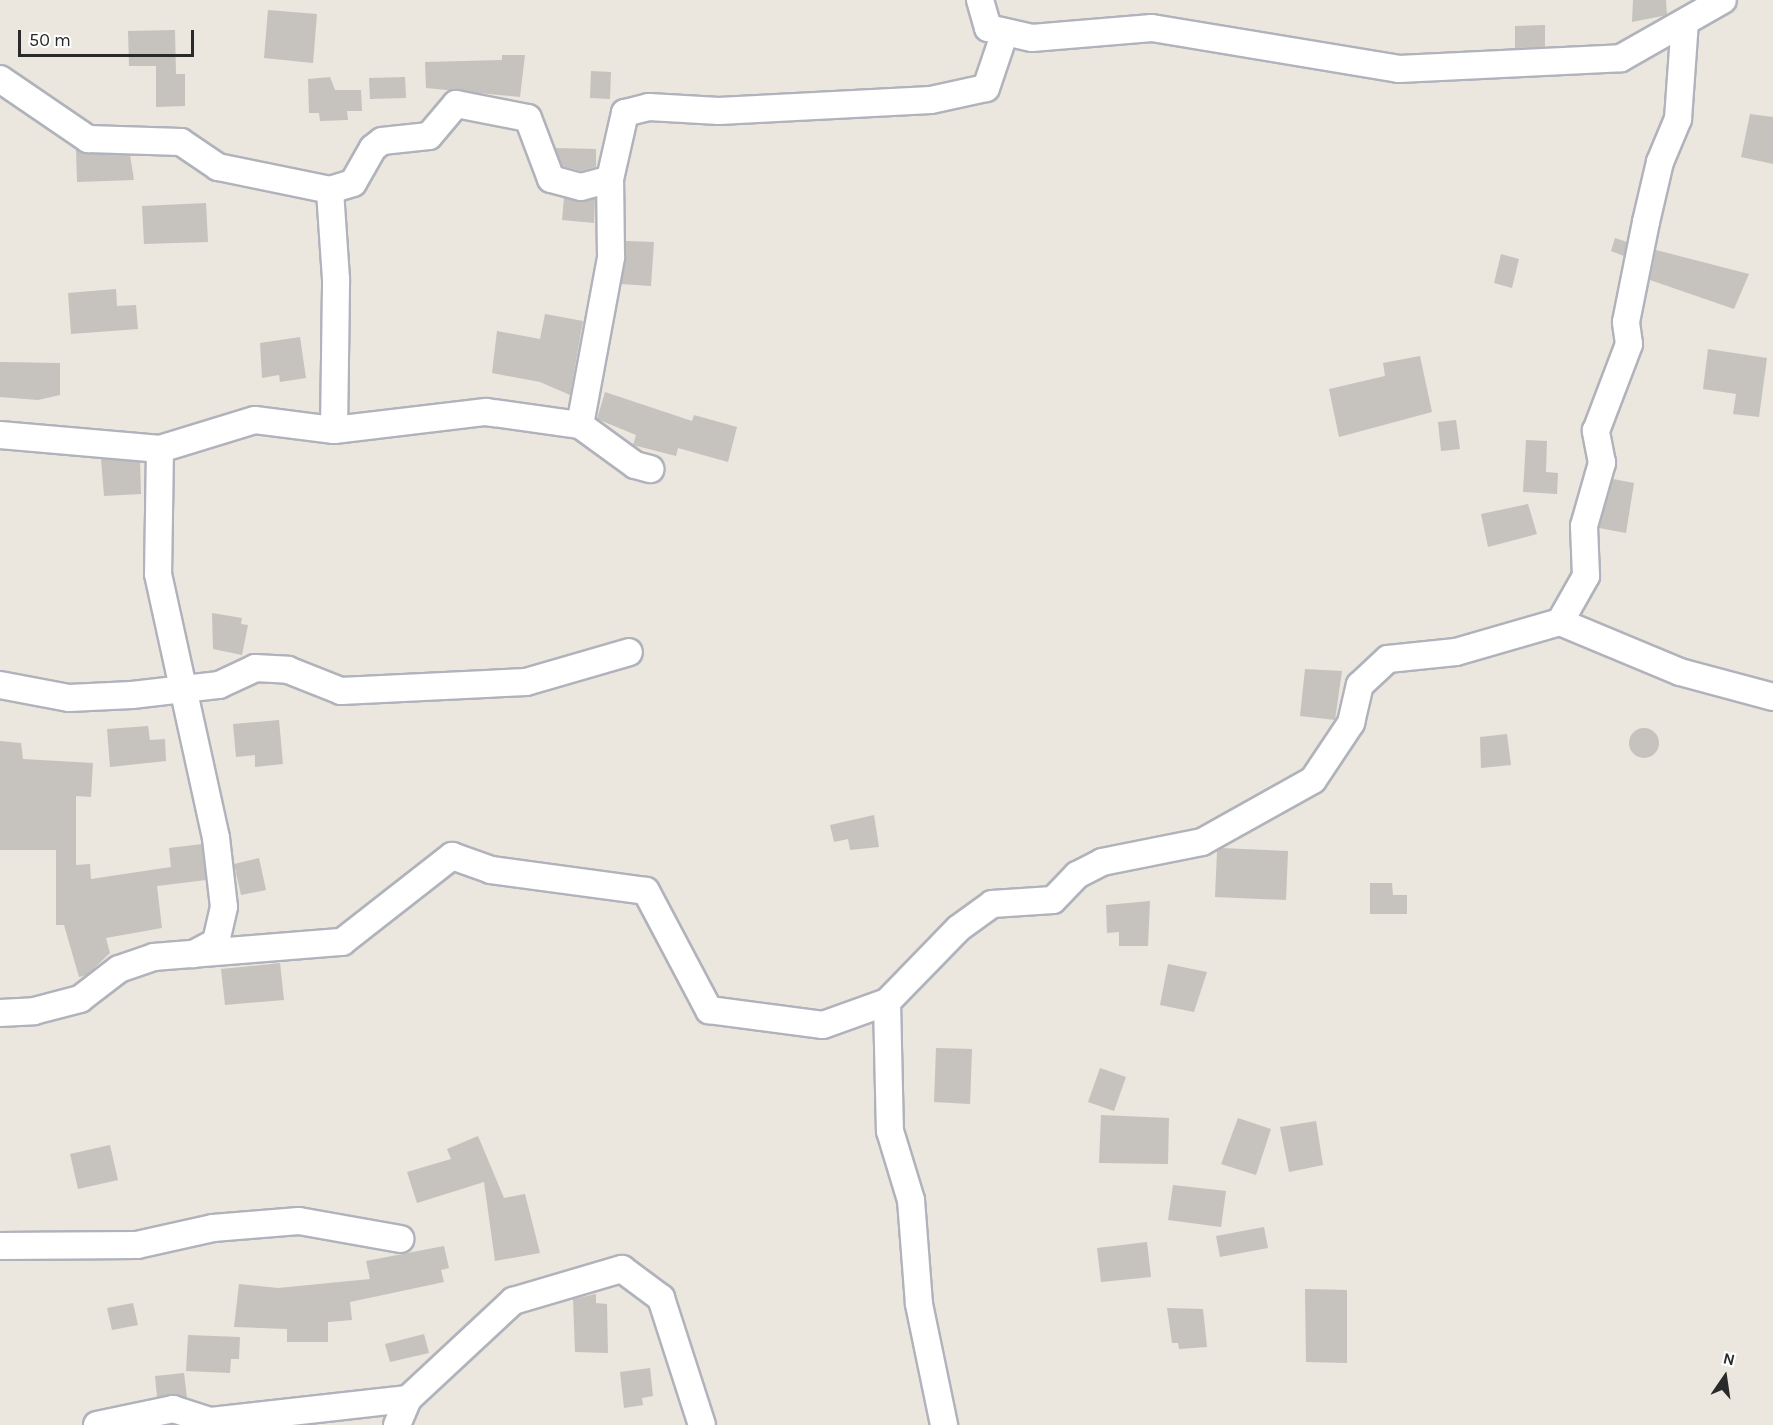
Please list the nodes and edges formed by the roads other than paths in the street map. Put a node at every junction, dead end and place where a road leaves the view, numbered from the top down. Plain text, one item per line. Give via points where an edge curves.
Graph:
1 (980, 0) edge
2 (1723, 0) edge
3 (1685, 22) junction
4 (1005, 32) junction
5 (0, 79) edge
6 (610, 179) junction
7 (330, 190) junction
8 (580, 424) junction
9 (334, 430) junction
10 (0, 435) edge
11 (160, 449) junction
12 (650, 469) dead end
13 (1560, 622) junction
14 (629, 652) dead end
15 (0, 685) edge
16 (184, 690) junction
17 (1773, 697) edge
18 (193, 954) junction
19 (887, 1002) junction
20 (0, 1013) edge
21 (400, 1239) dead end
22 (0, 1246) edge
23 (408, 1399) junction
24 (98, 1425) edge
25 (397, 1425) edge
26 (702, 1425) edge
27 (944, 1425) edge

1 - 4 street via 988,28
2 - 3 street
3 - 4 street via 1621,58 1399,69 1152,28 1032,38
3 - 13 street via 1678,119 1659,162 1626,322 1629,344 1596,431 1602,463 1584,526 1586,576
4 - 6 street via 986,88 931,100 718,111 649,107 625,113
5 - 7 street via 88,139 181,142 218,167
6 - 7 street via 580,187 551,179 528,118 456,104 429,136 382,141 353,183
6 - 8 street via 611,257
7 - 9 street via 336,279
8 - 9 street via 486,412
8 - 12 street via 635,465
9 - 11 street via 255,420
10 - 11 street
11 - 16 street via 158,574
13 - 17 street via 1680,672
13 - 19 street via 1456,652 1388,659 1360,685 1351,723 1313,780 1202,842 1102,862 1077,875 1053,900 992,904 959,928
14 - 16 street via 526,682 341,690 288,670 255,668 219,685
15 - 16 street via 69,698
16 - 18 street via 216,838 224,908 216,942
18 - 19 street via 342,942 453,856 491,870 646,891 709,1010 823,1025
18 - 20 street via 154,957 119,969 80,999 34,1011
19 - 27 street via 890,1131 911,1200 919,1304
21 - 22 street via 299,1221 213,1228 137,1245
23 - 24 street via 211,1421 173,1409
23 - 25 street
23 - 26 street via 513,1301 622,1269 661,1298

